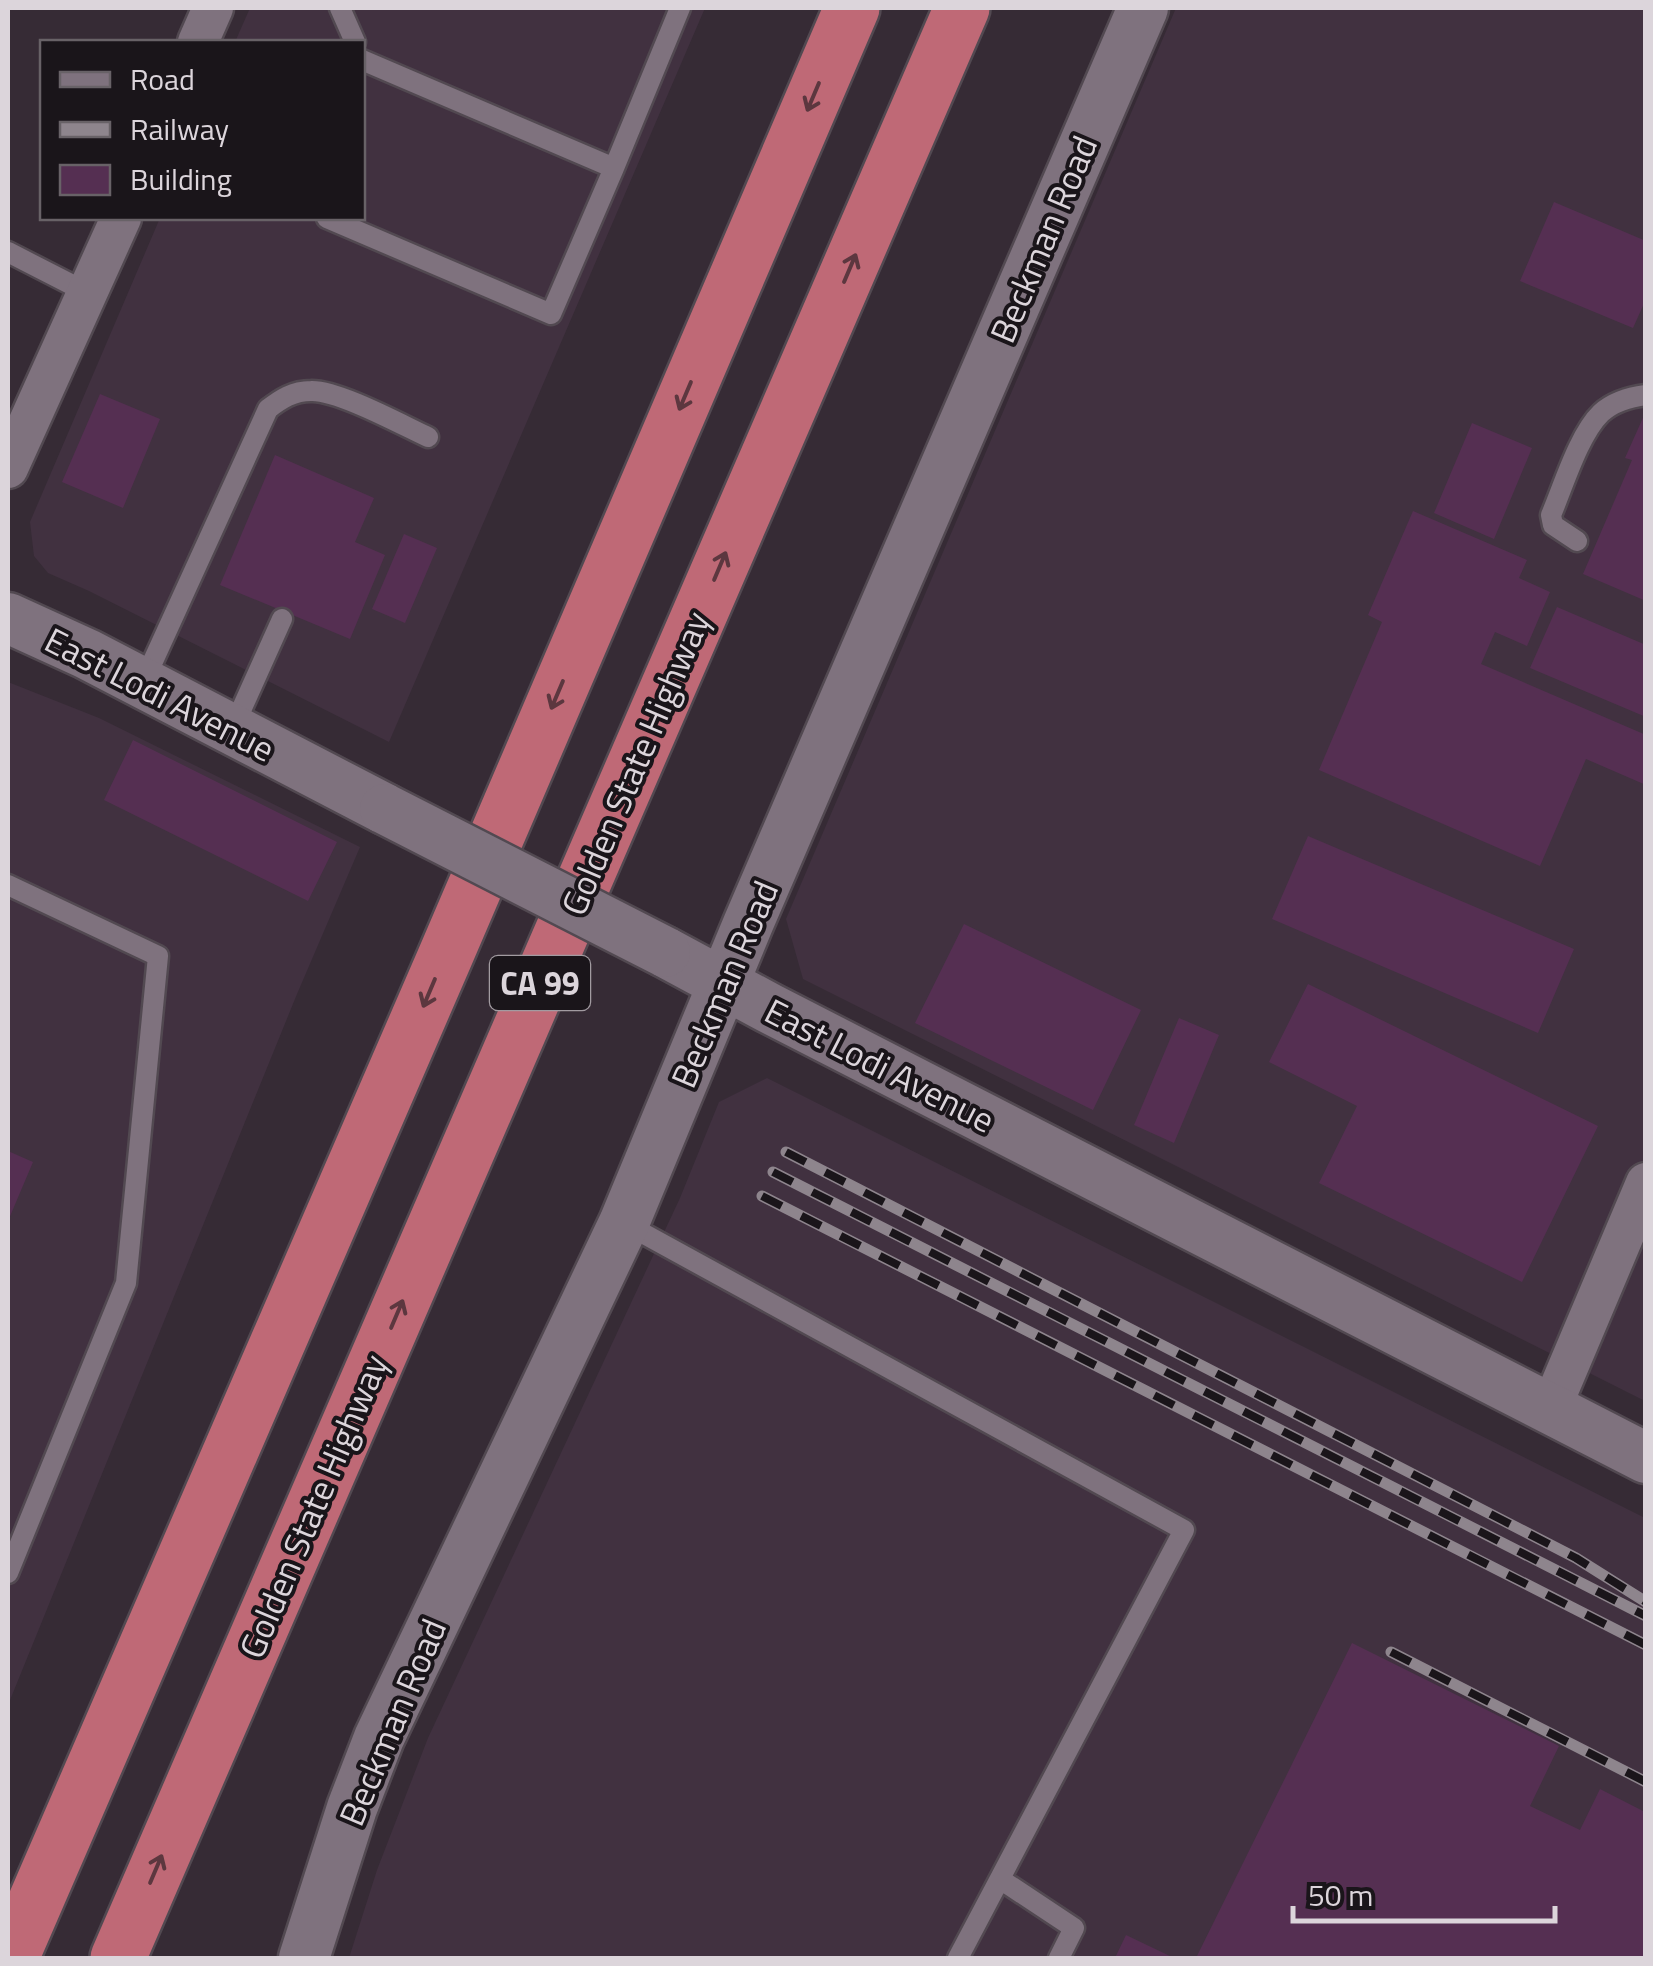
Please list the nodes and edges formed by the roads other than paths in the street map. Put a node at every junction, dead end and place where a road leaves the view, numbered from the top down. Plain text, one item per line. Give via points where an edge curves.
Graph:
1 (213, 8) edge
2 (340, 8) edge
3 (680, 8) edge
4 (852, 8) edge
5 (962, 8) edge
6 (1143, 8) edge
7 (199, 40) edge
8 (354, 40) edge
9 (365, 62) edge
10 (614, 168) junction
11 (121, 220) edge
12 (333, 220) edge
13 (8, 252) edge
14 (88, 293) junction
15 (1646, 395) edge
16 (428, 438) dead end
17 (8, 468) edge
18 (1577, 541) dead end
19 (8, 618) edge
20 (282, 618) dead end
21 (143, 683) junction
22 (232, 730) junction
23 (8, 885) edge
24 (724, 984) junction
25 (1646, 1183) edge
26 (624, 1223) junction
27 (1550, 1410) junction
28 (1646, 1458) edge
29 (8, 1573) edge
30 (1000, 1879) junction
31 (11, 1958) edge
32 (118, 1958) edge
33 (304, 1958) edge
34 (958, 1958) edge
35 (1059, 1958) edge

1 - 7 street
2 - 8 lane
3 - 10 lane
4 -> 31 highway, CA 99
32 -> 5 highway, Golden State Highway / CA 99
6 - 24 street, Beckman Road
9 - 10 lane
10 - 12 lane via 551,314
11 - 14 street
13 - 14 lane
14 - 17 street
15 - 18 lane via 1601,413 1581,442 1551,515 1553,525
16 - 21 lane via 314,390 286,396 268,409
19 - 21 street, East Lodi Avenue
20 - 22 lane
21 - 22 street, East Lodi Avenue
22 - 24 street, East Lodi Avenue, bridge
23 - 29 lane via 158,956 126,1283
24 - 26 street, Beckman Road
24 - 27 street, East Lodi Avenue
25 - 27 street
26 - 30 lane via 1184,1530
26 - 33 street, Beckman Road via 379,1738
27 - 28 street, East Lodi Avenue
30 - 34 lane
30 - 35 lane via 1074,1928

